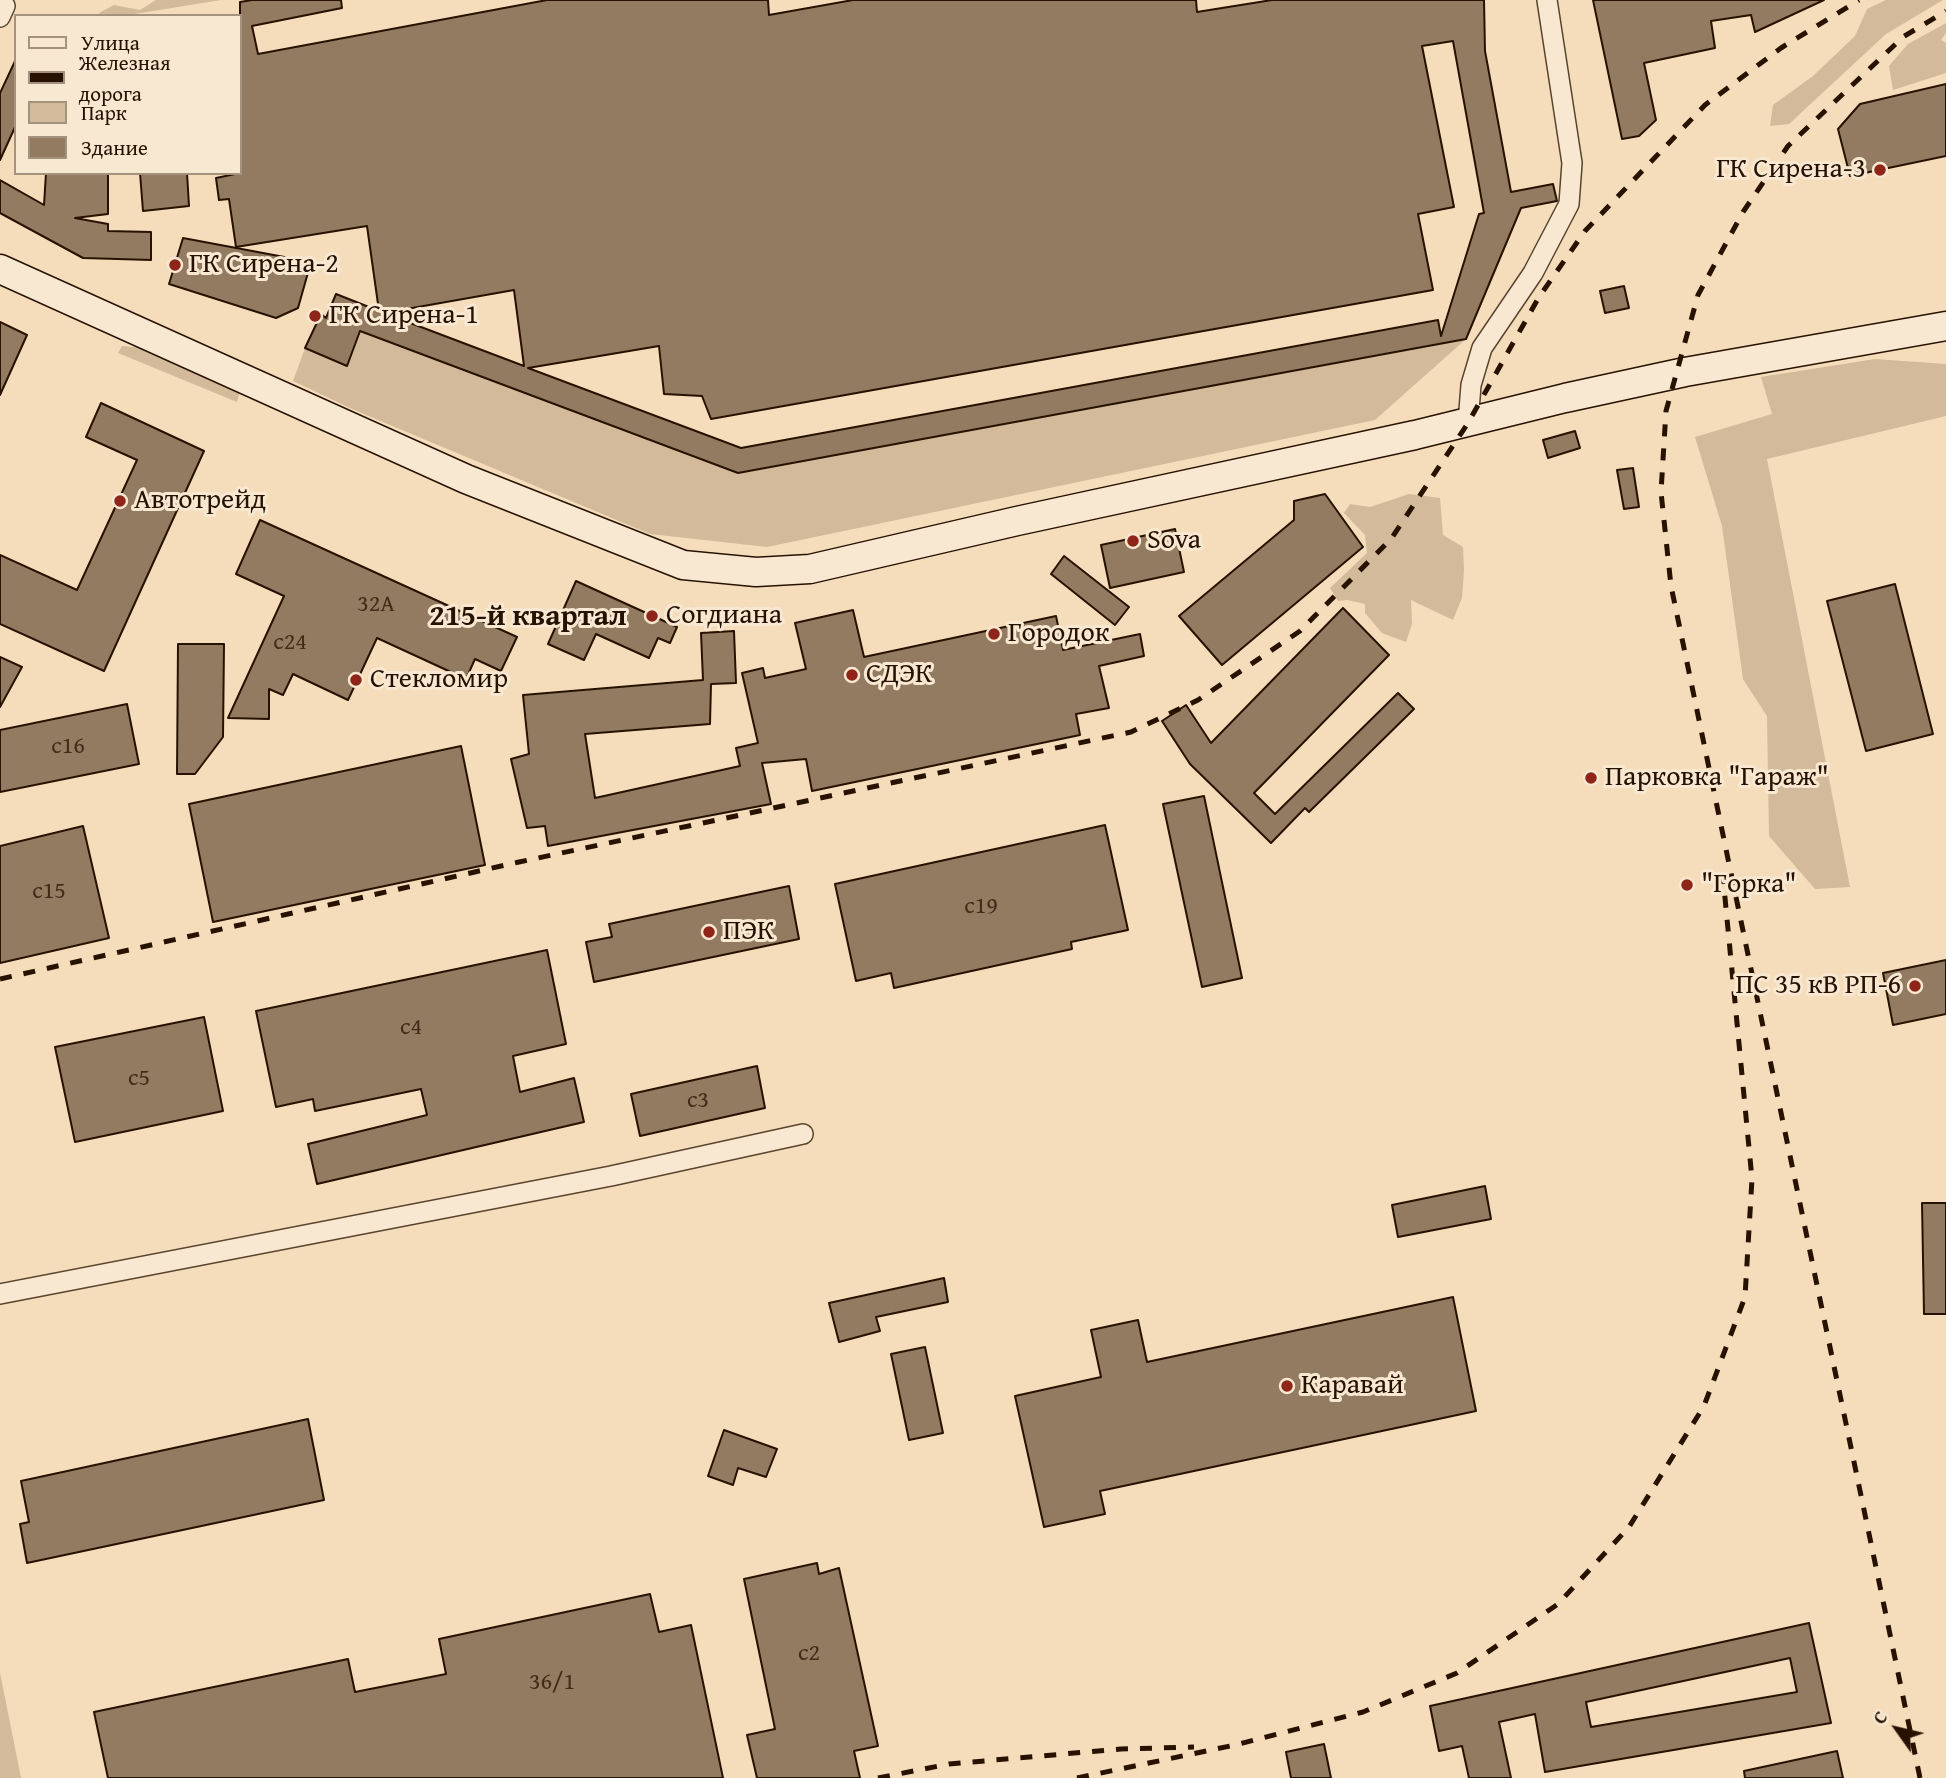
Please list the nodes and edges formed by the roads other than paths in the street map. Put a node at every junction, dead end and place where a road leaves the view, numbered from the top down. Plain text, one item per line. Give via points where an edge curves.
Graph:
1 (1547, 0) edge
2 (0, 269) edge
3 (1946, 326) edge
4 (1468, 423) junction
5 (803, 1134) dead end
6 (0, 1294) edge

1 - 4 street via 1572,163 1569,204 1534,273 1482,348 1471,385
2 - 4 street via 466,479 683,565 707,568 756,572 810,569
3 - 4 street via 1685,372
5 - 6 street via 611,1176

